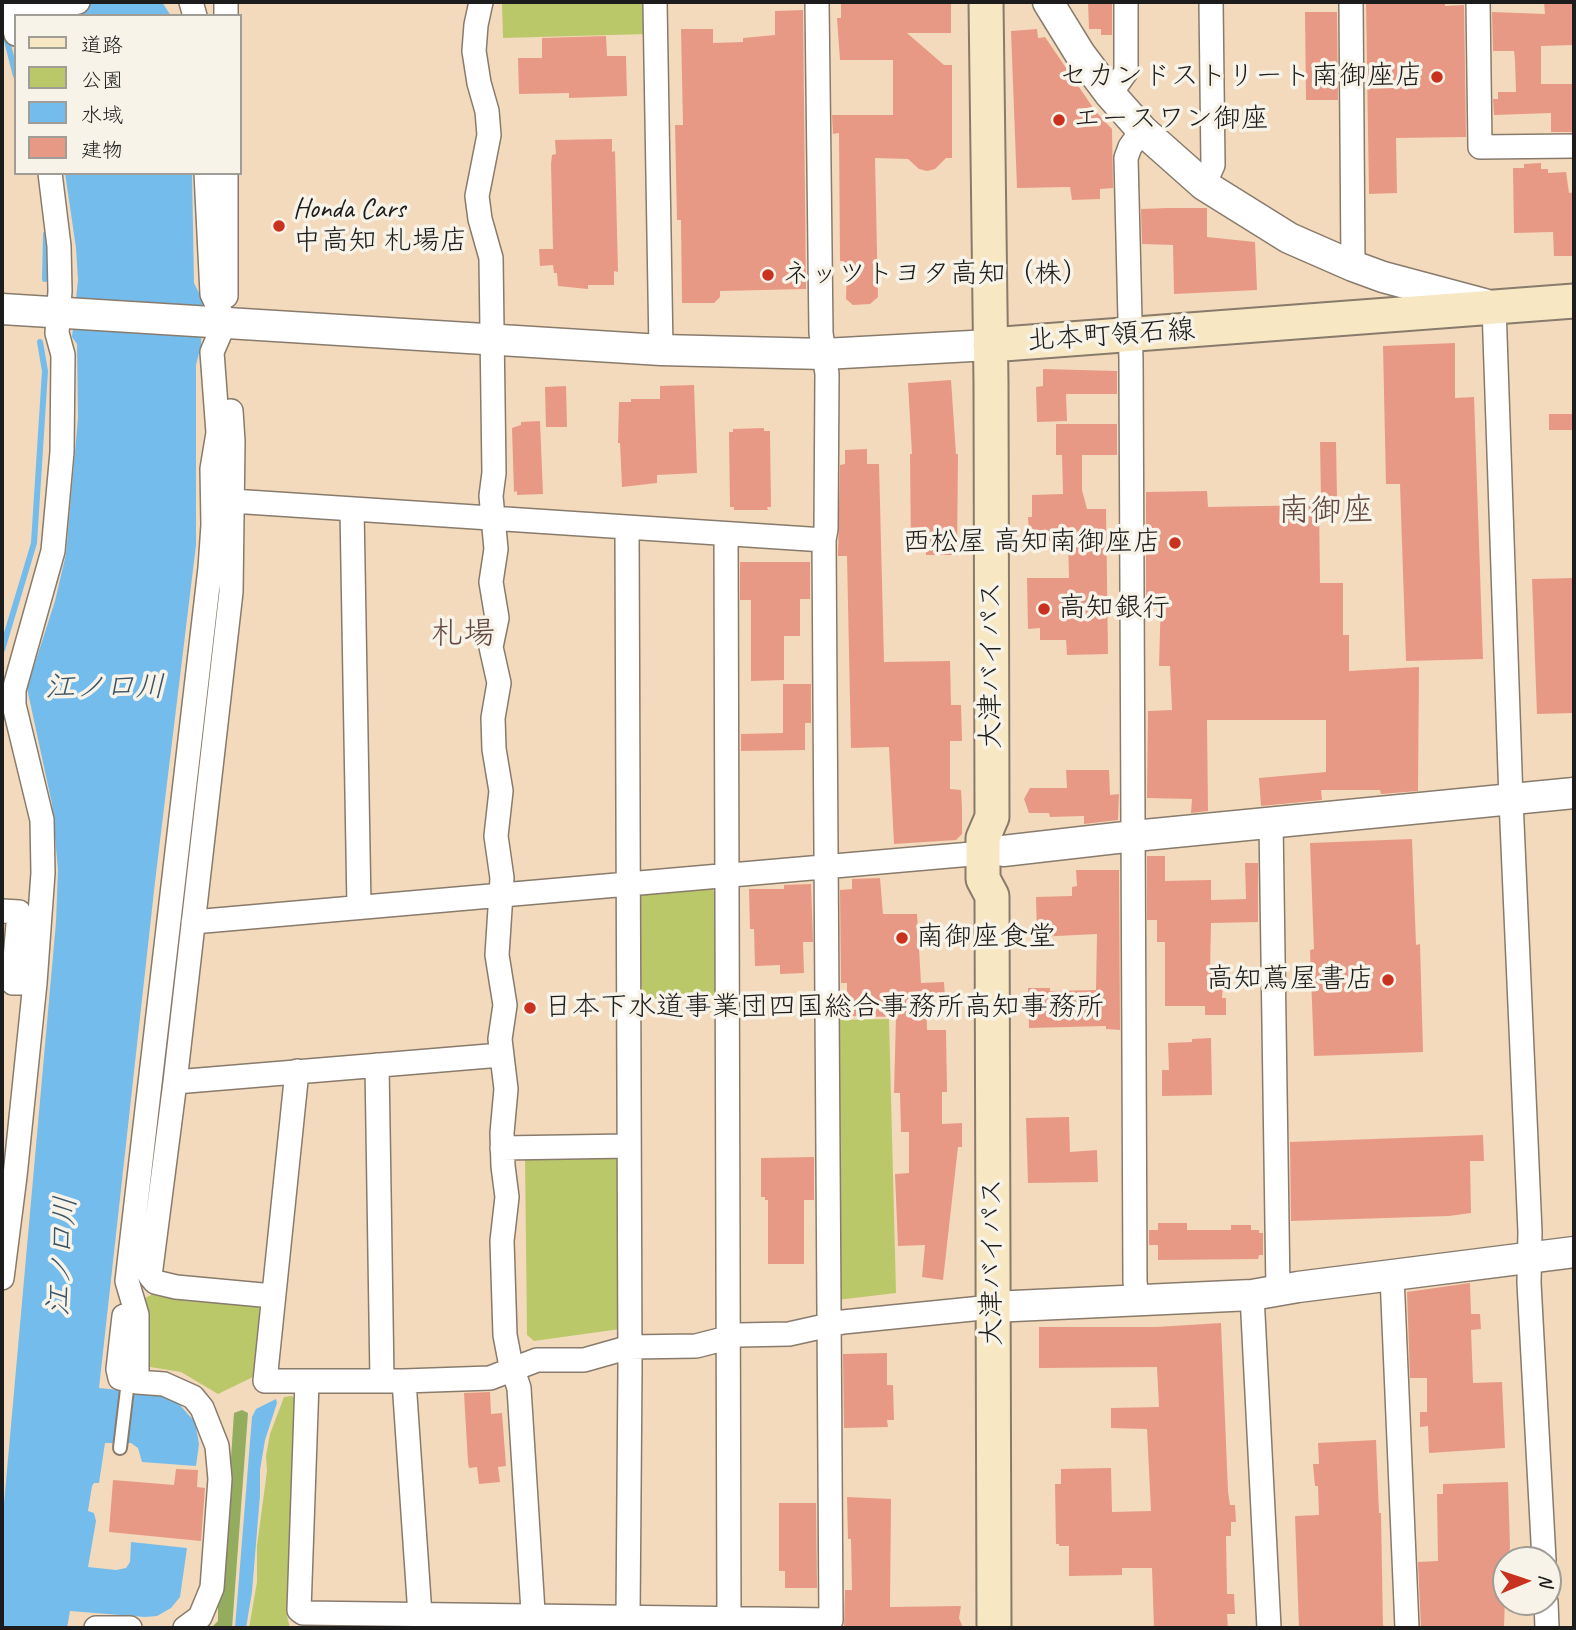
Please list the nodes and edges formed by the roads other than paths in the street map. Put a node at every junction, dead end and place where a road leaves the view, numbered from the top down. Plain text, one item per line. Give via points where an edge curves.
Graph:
1 (78, 2) edge
2 (481, 2) edge
3 (655, 2) edge
4 (817, 2) edge
5 (986, 2) edge
6 (1048, 2) edge
7 (1126, 2) edge
8 (1211, 2) edge
9 (1351, 2) edge
10 (1478, 2) edge
11 (19, 14) edge
12 (1110, 94) junction
13 (1142, 130) junction
14 (1574, 146) edge
15 (50, 175) edge
16 (206, 175) edge
17 (226, 175) edge
18 (1204, 185) junction
19 (1353, 266) junction
20 (1574, 301) edge
21 (1494, 307) junction
22 (2, 309) edge
23 (64, 313) junction
24 (215, 321) junction
25 (1130, 334) junction
26 (491, 340) junction
27 (990, 345) junction
28 (661, 350) junction
29 (824, 354) junction
30 (232, 500) junction
31 (352, 509) junction
32 (493, 517) junction
33 (627, 527) junction
34 (726, 534) junction
35 (824, 540) junction
36 (1574, 793) edge
37 (1511, 800) junction
38 (1271, 822) junction
39 (1134, 836) junction
40 (993, 852) junction
41 (826, 866) junction
42 (727, 875) junction
43 (628, 883) junction
44 (501, 895) junction
45 (359, 907) junction
46 (2, 911) edge
47 (193, 922) junction
48 (35, 983) junction
49 (501, 1055) junction
50 (377, 1065) junction
51 (297, 1071) junction
52 (175, 1082) junction
53 (629, 1146) junction
54 (502, 1148) junction
55 (1574, 1252) edge
56 (1530, 1258) junction
57 (1392, 1276) junction
58 (2, 1278) edge
59 (1265, 1293) junction
60 (273, 1296) junction
61 (1138, 1300) junction
62 (992, 1307) junction
63 (829, 1326) junction
64 (729, 1337) junction
65 (630, 1347) junction
66 (513, 1369) junction
67 (393, 1381) junction
68 (307, 1382) junction
69 (131, 1383) junction
70 (121, 1448) dead end
71 (1543, 1546) edge
72 (420, 1615) junction
73 (628, 1617) junction
74 (729, 1619) junction
75 (302, 1621) edge
76 (534, 1623) edge
77 (831, 1624) edge
78 (96, 1628) edge
79 (130, 1628) edge
80 (185, 1628) edge
81 (994, 1628) edge
82 (1269, 1628) edge
83 (1407, 1628) edge

1 - 11 street
2 - 26 street via 474,51 489,135 477,196 491,258
3 - 28 street
4 - 29 street
5 - 27 main road, 北本町領石線
6 - 12 street
7 - 12 street via 1126,72
8 - 18 street via 1213,164
9 - 19 street
10 - 14 street via 1480,146
12 - 13 street
13 - 18 street
13 - 25 street via 1126,158
15 - 23 street
16 - 24 street
17 - 24 street
18 - 19 street via 1289,238
19 - 21 street
20 - 21 main road, 北本町領石線
21 - 25 main road, 北本町領石線
21 - 37 street
22 - 23 street
23 - 24 street
23 - 48 street via 57,333 63,355 64,398 56,535 19,670 14,705 43,837
24 - 26 street
24 - 30 street via 233,441
24 - 69 street via 212,352 218,433 212,469 213,525 127,1281 136,1315
25 - 27 main road, 北本町領石線
25 - 39 street
26 - 28 street
26 - 32 street
27 - 29 street
27 - 40 main road, 大津バイパス via 992,817 1003,830
28 - 29 street
29 - 35 street
30 - 31 street
30 - 47 street via 231,592
31 - 32 street
31 - 45 street
32 - 33 street
32 - 44 street via 496,549 491,582 497,618 491,650 499,683 493,718 501,791 496,836
33 - 34 street
33 - 43 street
34 - 35 street
34 - 42 street
35 - 41 street
36 - 37 street
37 - 38 street
37 - 56 street
38 - 39 street
38 - 59 street
39 - 40 street
39 - 61 street
40 - 41 street
40 - 62 main road, 大津バイパス via 1003,886 992,896
41 - 42 street
41 - 63 street
42 - 43 street
42 - 64 street
43 - 44 street
43 - 53 street
44 - 45 street
44 - 49 street via 497,946 505,1005
45 - 47 street
46 - 48 street via 19,912 13,983
47 - 52 street
48 - 58 street
49 - 50 street
49 - 54 street via 506,1088
50 - 51 street
50 - 67 street
51 - 52 street
51 - 60 street
52 - 60 street via 150,1276 155,1282 176,1287
53 - 54 street
53 - 65 street
54 - 66 street via 508,1198 502,1241 505,1335
55 - 56 street
56 - 57 street
56 - 71 street
57 - 59 street
57 - 83 street
59 - 61 street
59 - 82 street
60 - 68 street via 265,1381
61 - 62 street
62 - 63 street
62 - 81 main road, 大津バイパス
63 - 64 street via 789,1334
63 - 77 street
64 - 65 street via 696,1346
64 - 74 street
65 - 66 street via 584,1360 537,1360
65 - 73 street
66 - 67 street via 491,1378
66 - 76 street via 519,1388
67 - 68 street
67 - 72 street
68 - 75 street
69 - 70 lane
69 - 80 street via 164,1384 192,1397 202,1408 217,1446 220,1479 212,1588 200,1617
72 - 75 street
72 - 76 street
73 - 74 street
73 - 76 street
74 - 77 street
78 - 79 street

